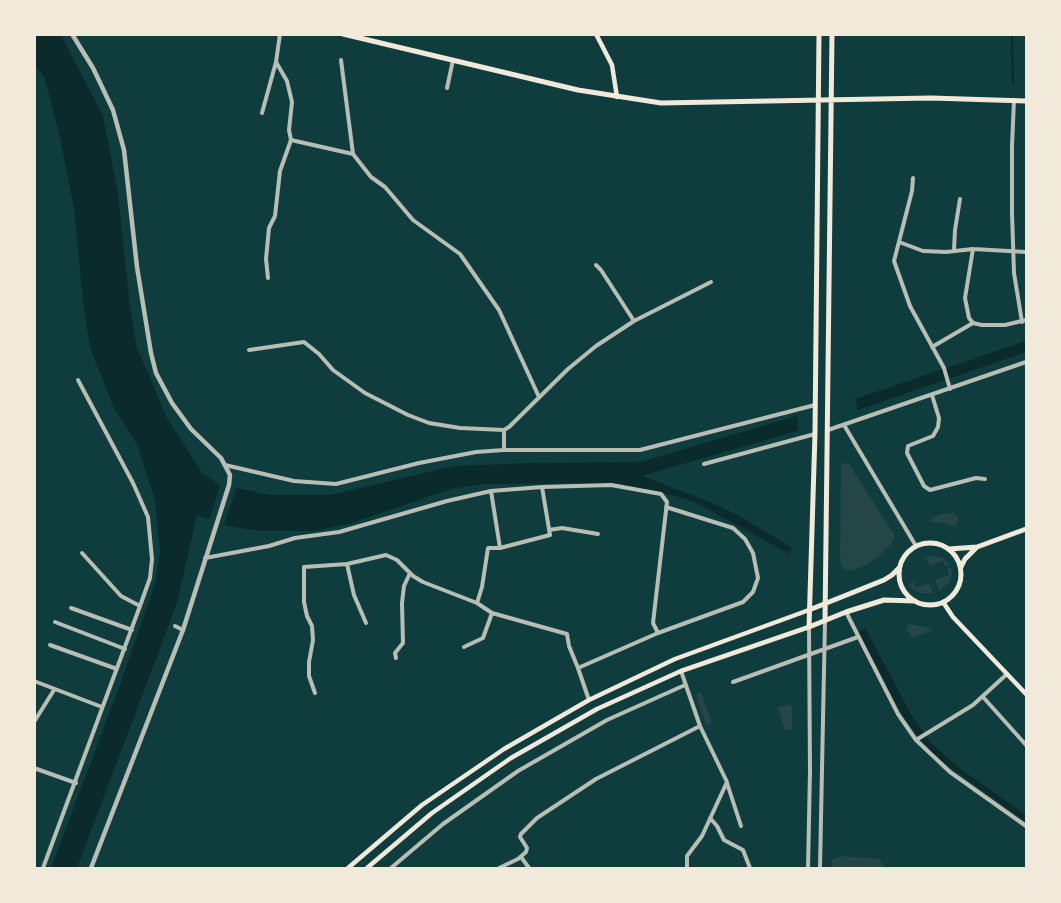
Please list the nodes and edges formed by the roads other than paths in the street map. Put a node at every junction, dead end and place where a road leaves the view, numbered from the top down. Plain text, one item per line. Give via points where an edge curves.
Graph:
1 (72, 34) edge
2 (280, 34) edge
3 (343, 34) edge
4 (596, 34) edge
5 (819, 34) edge
6 (832, 34) edge
7 (341, 60) dead end
8 (453, 60) junction
9 (276, 62) junction
10 (447, 88) dead end
11 (617, 97) junction
12 (818, 99) junction
13 (830, 99) junction
14 (1014, 100) junction
15 (1026, 101) edge
16 (262, 113) dead end
17 (291, 140) junction
18 (353, 154) junction
19 (913, 178) dead end
20 (960, 199) dead end
21 (899, 242) junction
22 (973, 249) junction
23 (954, 250) junction
24 (1014, 251) junction
25 (1026, 252) edge
26 (596, 265) dead end
27 (268, 278) dead end
28 (711, 282) dead end
29 (634, 321) junction
30 (1024, 321) edge
31 (973, 323) junction
32 (932, 347) junction
33 (249, 350) dead end
34 (1026, 362) edge
35 (78, 380) dead end
36 (950, 389) junction
37 (932, 395) junction
38 (539, 397) junction
39 (815, 405) junction
40 (844, 425) junction
41 (504, 430) junction
42 (828, 430) junction
43 (816, 433) junction
44 (504, 450) junction
45 (704, 464) dead end
46 (225, 465) junction
47 (985, 480) dead end
48 (542, 487) junction
49 (491, 491) junction
50 (666, 507) junction
51 (1026, 529) edge
52 (549, 530) junction
53 (598, 534) dead end
54 (916, 546) junction
55 (976, 547) junction
56 (500, 548) junction
57 (949, 549) junction
58 (82, 553) dead end
59 (205, 558) junction
60 (347, 564) junction
61 (900, 566) junction
62 (961, 567) junction
63 (410, 573) junction
64 (915, 601) junction
65 (943, 602) junction
66 (477, 603) junction
67 (825, 603) junction
68 (140, 606) junction
69 (71, 608) dead end
70 (809, 610) junction
71 (846, 612) junction
72 (492, 613) junction
73 (825, 621) junction
74 (55, 622) dead end
75 (366, 623) dead end
76 (175, 626) dead end
77 (809, 627) junction
78 (132, 630) junction
79 (183, 630) junction
80 (658, 633) junction
81 (858, 637) junction
82 (50, 645) dead end
83 (464, 647) dead end
84 (825, 649) junction
85 (125, 650) junction
86 (810, 654) junction
87 (396, 658) dead end
88 (578, 668) junction
89 (118, 669) junction
90 (681, 671) junction
91 (1008, 674) junction
92 (34, 681) edge
93 (733, 682) dead end
94 (685, 685) junction
95 (54, 690) junction
96 (315, 693) dead end
97 (1026, 694) edge
98 (983, 697) junction
99 (589, 700) junction
100 (102, 706) junction
101 (34, 722) edge
102 (700, 726) junction
103 (917, 739) junction
104 (1026, 745) edge
105 (34, 768) edge
106 (727, 782) junction
107 (76, 783) junction
108 (710, 818) junction
109 (741, 826) dead end
110 (1026, 826) edge
111 (520, 857) junction
112 (43, 868) edge
113 (91, 868) edge
114 (348, 868) edge
115 (367, 868) edge
116 (391, 868) edge
117 (499, 868) edge
118 (529, 868) edge
119 (687, 868) edge
120 (750, 868) edge
121 (808, 868) edge
122 (820, 868) edge

1 - 46 street via 112,110 124,150 137,267 156,373 191,429
2 - 9 street
3 - 8 main road
4 - 11 main road via 612,65
5 - 12 main road
6 - 13 main road
7 - 18 street
8 - 10 street
8 - 11 main road
9 - 16 street
9 - 17 street via 287,81 292,102
11 - 12 main road via 662,103
12 - 13 main road
12 - 39 main road
13 - 14 main road
13 - 42 main road
14 - 15 main road
14 - 24 street
17 - 18 street
17 - 27 street via 279,171 269,228
18 - 38 street via 413,220 460,254 499,310
19 - 21 street
20 - 23 street
21 - 23 street via 923,251
21 - 32 street via 894,261 910,306
22 - 23 street
22 - 24 street
22 - 31 street via 965,298
24 - 25 street
24 - 30 street via 1014,273
26 - 29 street
28 - 29 street
29 - 38 street via 596,346
30 - 31 street
31 - 32 street
32 - 36 street
33 - 41 street via 304,342 365,393 408,415 460,428
34 - 36 street
35 - 68 street via 148,517 152,543 150,578
36 - 37 street
37 - 40 street
37 - 47 street via 938,427 933,436 908,446 907,453 924,486 930,490 976,478
38 - 41 street
39 - 43 main road
39 - 44 street via 640,450
40 - 42 street
40 - 54 street
41 - 44 street
42 - 67 main road
43 - 45 street
43 - 70 main road
44 - 46 street via 419,463 328,484 294,481
46 - 59 street via 229,485
48 - 49 street
48 - 50 street via 611,485 661,494
48 - 52 street
49 - 56 street
49 - 59 street via 339,532
50 - 80 street via 653,623
50 - 80 street via 734,528 753,553 758,578 753,592 743,602
51 - 55 main road
52 - 53 street via 562,528
52 - 56 street via 550,535
54 - 57 main road via 933,543
54 - 61 main road
55 - 57 main road
55 - 62 main road
56 - 66 street via 488,548
57 - 62 main road
58 - 68 street via 122,596
59 - 79 street
60 - 63 street via 386,555
60 - 75 street
60 - 96 street via 304,567 304,602 314,640 309,676
61 - 64 main road via 900,582
61 - 67 main road via 884,580
62 - 65 main road via 960,584
63 - 66 street
63 - 87 street via 402,603 403,643 395,653
64 - 65 main road via 933,605
64 - 71 main road via 884,600
65 - 91 main road
66 - 72 street
67 - 70 main road
67 - 73 main road
68 - 78 street via 141,613
69 - 78 street
70 - 77 main road
70 - 99 main road via 675,659
71 - 73 main road
71 - 81 street
72 - 83 street via 483,638
72 - 88 street via 567,634
73 - 77 main road
73 - 84 street
74 - 85 street
76 - 79 street
77 - 86 street
77 - 90 main road
78 - 85 street
79 - 113 street
80 - 88 street
81 - 84 street
81 - 103 street via 898,714
82 - 89 street
84 - 86 street
84 - 122 street
85 - 89 street
86 - 93 street
86 - 121 street
88 - 99 street
89 - 100 street
90 - 94 street
90 - 115 main road via 597,709 511,758 432,813
91 - 97 main road
91 - 98 street
92 - 95 street
94 - 102 street
94 - 116 street via 606,720 518,771 443,824
95 - 100 street
95 - 101 street
98 - 103 street
98 - 104 street
99 - 114 main road via 504,749 431,799
100 - 107 street
102 - 106 street
102 - 111 street via 596,779 537,818 521,834 527,848
103 - 110 street via 950,772
105 - 107 street
106 - 108 street
106 - 109 street
107 - 112 street
108 - 119 street via 687,856
108 - 120 street via 724,840 743,850
111 - 117 street
111 - 118 street

